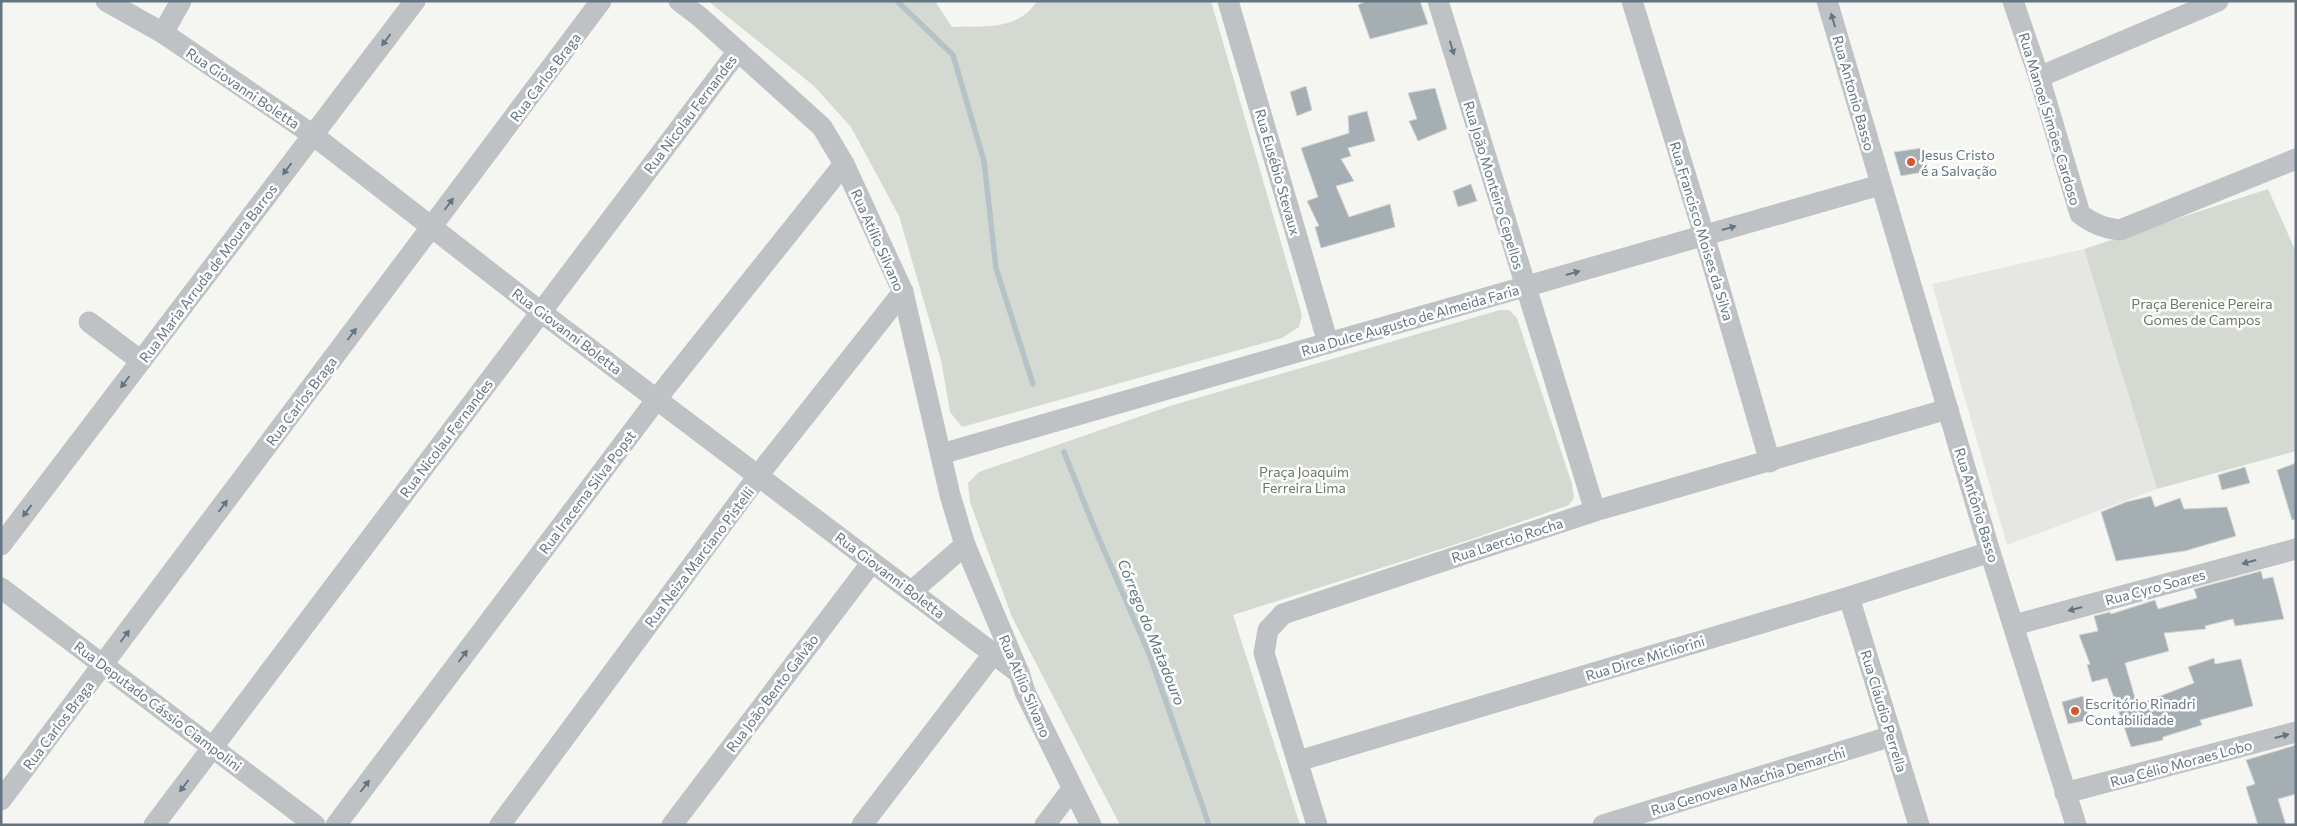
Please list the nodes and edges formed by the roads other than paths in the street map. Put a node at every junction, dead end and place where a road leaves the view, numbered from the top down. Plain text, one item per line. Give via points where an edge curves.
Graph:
1 (106, 1) edge
2 (181, 1) edge
3 (415, 1) edge
4 (602, 1) edge
5 (679, 1) edge
6 (1228, 1) edge
7 (1438, 1) edge
8 (1632, 1) edge
9 (1827, 1) edge
10 (2013, 1) edge
11 (2218, 1) edge
12 (163, 33) junction
13 (738, 51) junction
14 (2039, 77) junction
15 (313, 135) junction
16 (2296, 159) edge
17 (844, 164) junction
18 (1880, 185) junction
19 (433, 226) junction
20 (1704, 235) junction
21 (1526, 286) junction
22 (903, 292) junction
23 (541, 312) junction
24 (89, 322) dead end
25 (1328, 343) junction
26 (141, 361) junction
27 (657, 399) junction
28 (1948, 409) junction
29 (941, 454) junction
30 (1770, 462) junction
31 (759, 476) junction
32 (1595, 511) junction
33 (964, 544) junction
34 (1, 545) edge
35 (2296, 549) edge
36 (1990, 552) junction
37 (872, 562) junction
38 (1, 588) edge
39 (912, 592) junction
40 (1849, 597) junction
41 (2014, 625) junction
42 (994, 653) junction
43 (103, 665) junction
44 (1019, 673) junction
45 (2296, 732) edge
46 (1892, 736) junction
47 (213, 747) junction
48 (1298, 761) junction
49 (1072, 789) junction
50 (2066, 793) junction
51 (1, 800) edge
52 (154, 825) edge
53 (316, 825) edge
54 (336, 825) edge
55 (500, 825) edge
56 (672, 825) edge
57 (862, 825) edge
58 (1045, 825) edge
59 (1091, 825) edge
60 (1317, 825) edge
61 (1603, 825) edge
62 (1919, 825) edge
63 (2076, 825) edge

1 - 12 street, Rua Giovanni Boletta
2 - 12 street
3 -> 15 street, Rua Maria Arruda de Moura Barros
19 -> 4 street, Rua Carlos Braga
5 - 13 street, Rua Atílio Silvano
6 - 25 street, Rua Eusébio Stevaux
7 -> 21 street, Rua João Monteiro Cepellos
8 - 20 street, Rua Francisco Moises da Silva
18 -> 9 street, Rua Antonio Basso
10 - 14 street, Rua Manoel Simões Cardoso
11 - 14 street
12 - 15 street, Rua Giovanni Boletta
13 - 17 street, Rua Atílio Silvano via 822,127
13 - 23 street, Rua Nicolau Fernandes
14 - 16 street, Rua Manoel Simões Cardoso via 2080,214 2106,228 2120,230
15 - 19 street, Rua Giovanni Boletta
15 -> 26 street, Rua Maria Arruda de Moura Barros
17 - 22 street, Rua Atílio Silvano
17 - 27 street, Rua Iracema Silva Popst
20 -> 18 street, Rua Dulce Augusto de Almeida Faria
18 - 28 street, Rua Antônio Basso
19 - 23 street, Rua Giovanni Boletta
43 -> 19 street, Rua Carlos Braga
21 -> 20 street, Rua Dulce Augusto de Almeida Faria
20 - 30 street, Rua Francisco Moises da Silva
21 - 25 street, Rua Dulce Augusto de Almeida Faria
21 - 32 street, Rua João Monteiro Cepellos
22 - 29 street, Rua Atílio Silvano
22 - 31 street, Rua Neiza Marciano Pistelli
23 - 27 street, Rua Giovanni Boletta
23 - 47 street, Rua Nicolau Fernandes
24 - 26 street
25 - 29 street, Rua Dulce Augusto de Almeida Faria
26 -> 34 street, Rua Maria Arruda de Moura Barros
27 - 31 street, Rua Giovanni Boletta
54 -> 27 street, Rua Iracema Silva Popst
28 - 30 street, Rua Laercio Rocha
28 - 36 street, Rua Antônio Basso
29 - 33 street, Rua Atílio Silvano
30 - 32 street, Rua Laercio Rocha
31 - 37 street, Rua Giovanni Boletta
31 - 55 street, Rua Neiza Marciano Pistelli
32 - 48 street, Rua Laercio Rocha via 1283,614 1268,630 1264,653
33 - 39 street
33 - 44 street, Rua Atílio Silvano
35 -> 41 street, Rua Cyro Soares
36 - 40 street, Rua Dirce Micliorini
36 - 41 street, Rua Antônio Basso
37 - 39 street, Rua Giovanni Boletta
37 - 56 street, Rua João Bento Galvão
38 - 43 street, Rua Deputado Cássio Ciampolini
39 - 42 street, Rua Giovanni Boletta
40 - 46 street, Rua Cláudio Perrella
40 - 48 street, Rua Dirce Micliorini
41 - 50 street, Rua Antônio Basso
42 - 44 street, Rua Giovanni Boletta
42 - 57 street
43 - 47 street, Rua Deputado Cássio Ciampolini
43 - 51 street, Rua Carlos Braga
44 - 49 street, Rua Atílio Silvano
50 -> 45 street, Rua Célio Moraes Lobo
46 - 61 street, Rua Genoveva Machia Demarchi
46 - 62 street, Rua Cláudio Perrella
47 -> 52 street, Rua Nicolau Fernandes
47 - 53 street, Rua Deputado Cássio Ciampolini
48 - 60 street, Rua Laercio Rocha
49 - 58 street
49 - 59 street, Rua Atílio Silvano
50 - 63 street, Rua Antônio Basso

